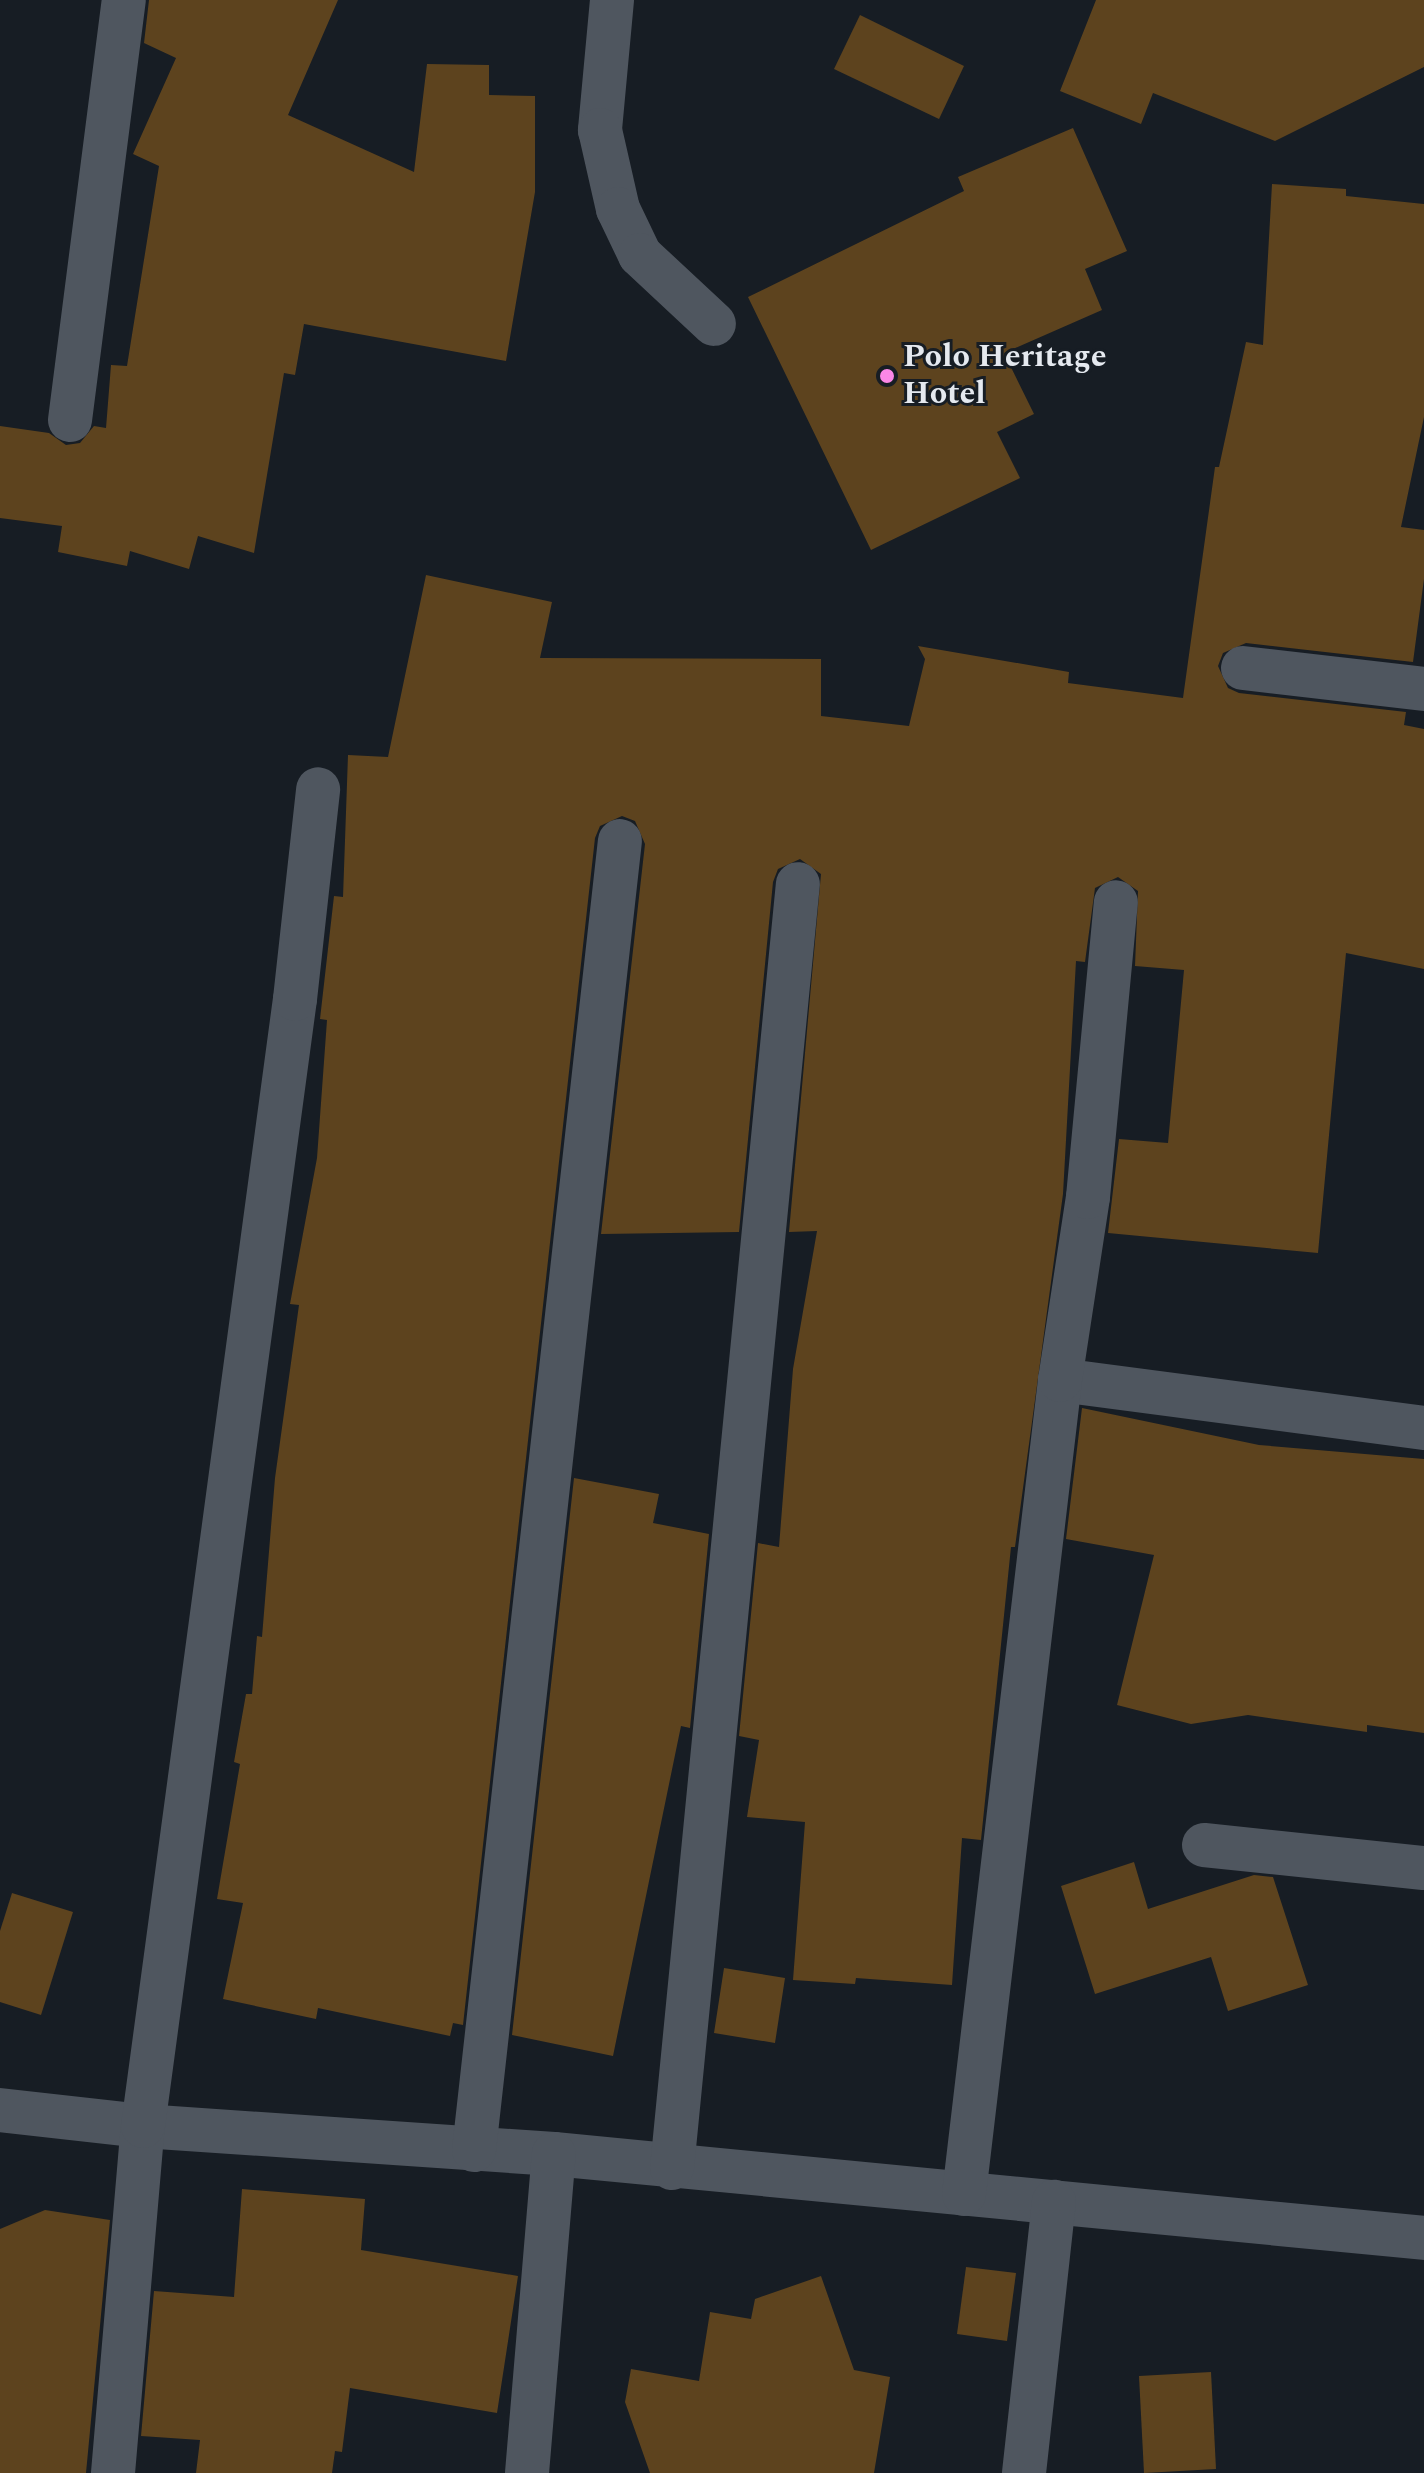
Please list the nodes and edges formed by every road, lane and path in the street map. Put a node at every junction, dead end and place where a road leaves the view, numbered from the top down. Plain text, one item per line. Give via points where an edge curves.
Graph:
1 (124, 0) edge
2 (612, 0) edge
3 (714, 324) dead end
4 (70, 420) dead end
5 (1243, 668) dead end
6 (1424, 689) edge
7 (318, 789) dead end
8 (620, 841) dead end
9 (798, 884) dead end
10 (1116, 902) dead end
11 (1060, 1380) junction
12 (1424, 1428) edge
13 (1204, 1845) dead end
14 (1424, 1868) edge
15 (0, 2110) edge
16 (143, 2126) junction
17 (474, 2150) junction
18 (554, 2154) junction
19 (672, 2168) junction
20 (964, 2194) junction
21 (1054, 2202) junction
22 (1424, 2238) edge
23 (113, 2473) edge
24 (527, 2473) edge
25 (1024, 2473) edge

1 - 4 street
2 - 3 street via 600,130 618,209 640,255
5 - 6 street
7 - 16 street via 295,999
8 - 17 street
9 - 19 street
10 - 11 street via 1088,1197
11 - 12 street
11 - 20 street
13 - 14 street
15 - 16 street
16 - 17 street
16 - 23 street
17 - 18 street
18 - 19 street
18 - 24 street
19 - 20 street
20 - 21 street
21 - 22 street
21 - 25 street

